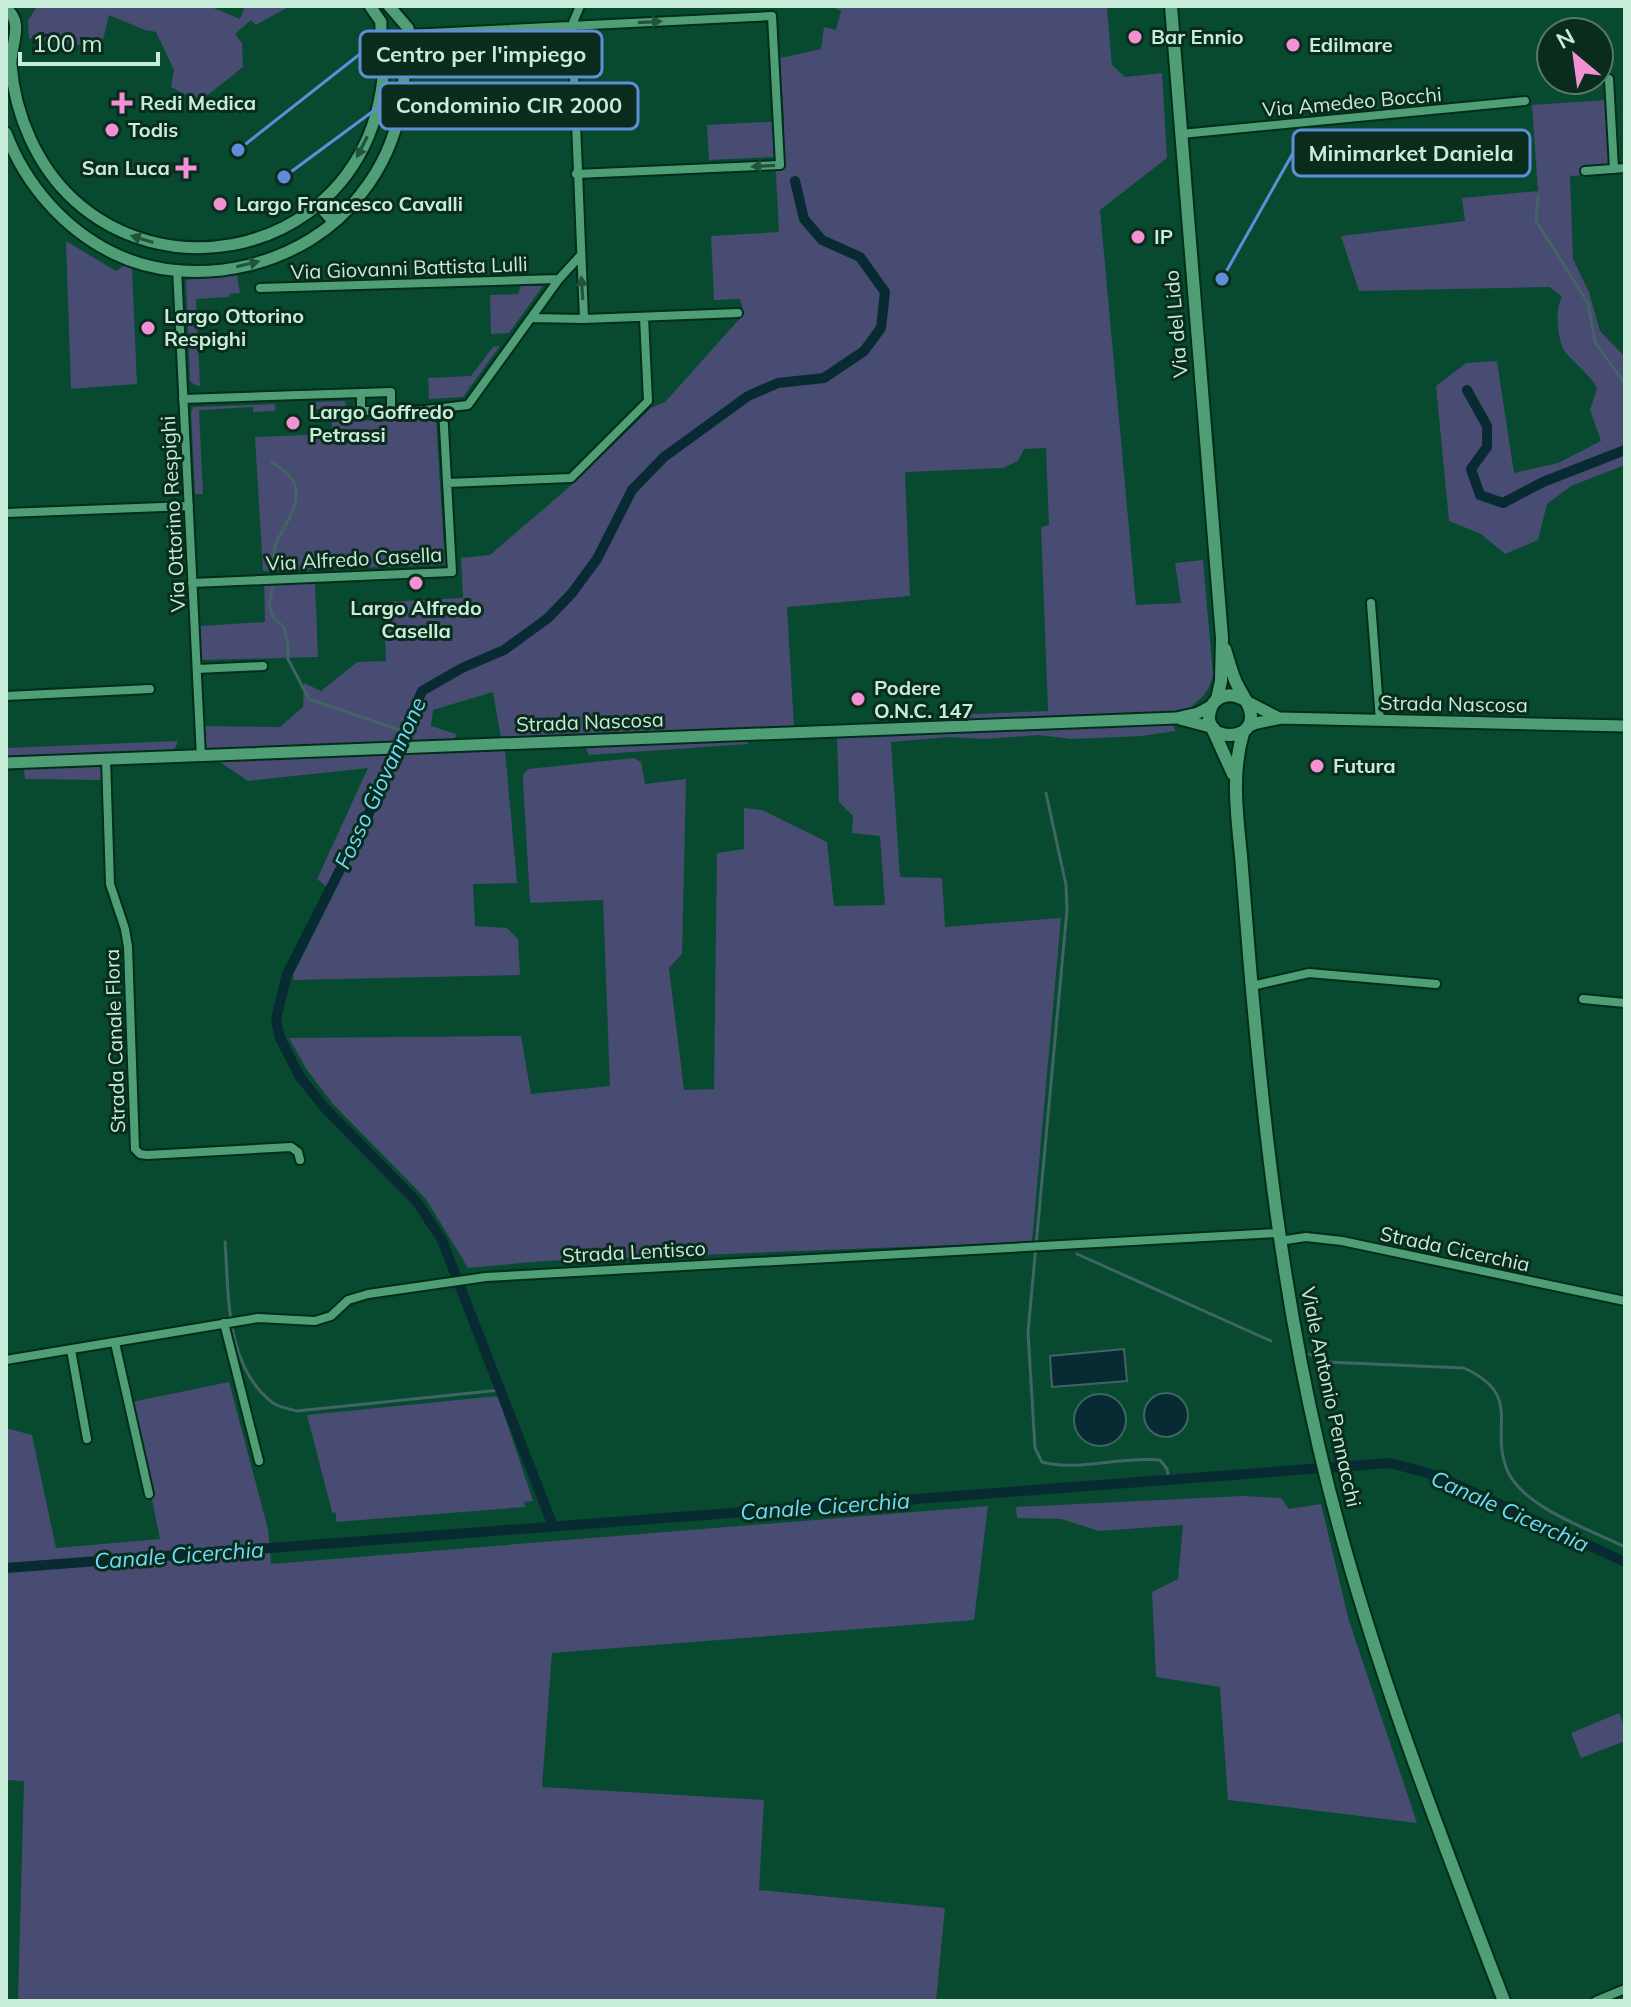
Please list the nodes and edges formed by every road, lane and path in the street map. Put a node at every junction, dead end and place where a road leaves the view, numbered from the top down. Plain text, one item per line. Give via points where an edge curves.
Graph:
1 (370, 6) edge
2 (389, 6) edge
3 (580, 6) edge
4 (1171, 6) edge
5 (6, 9) edge
6 (572, 25) junction
7 (381, 28) junction
8 (407, 33) junction
9 (10, 38) edge
10 (383, 45) junction
11 (1610, 96) edge
12 (1525, 101) dead end
13 (6, 133) edge
14 (1181, 134) junction
15 (1625, 168) edge
16 (1614, 169) junction
17 (1585, 171) dead end
18 (576, 174) junction
19 (56, 181) junction
20 (42, 195) junction
21 (318, 204) junction
22 (334, 222) junction
23 (580, 256) junction
24 (177, 269) junction
25 (559, 279) junction
26 (260, 288) dead end
27 (738, 313) dead end
28 (644, 317) junction
29 (531, 318) junction
30 (584, 319) junction
31 (361, 393) junction
32 (183, 399) junction
33 (443, 409) junction
34 (391, 410) junction
35 (447, 483) junction
36 (189, 506) junction
37 (6, 513) edge
38 (192, 583) junction
39 (1371, 603) dead end
40 (1222, 638) junction
41 (263, 666) dead end
42 (197, 669) junction
43 (150, 689) dead end
44 (6, 696) edge
45 (1246, 701) junction
46 (1214, 702) junction
47 (1176, 718) junction
48 (1281, 718) junction
49 (1380, 721) junction
50 (1625, 726) edge
51 (1215, 730) junction
52 (1245, 730) junction
53 (201, 757) junction
54 (106, 759) junction
55 (6, 763) edge
56 (1234, 777) junction
57 (1436, 984) dead end
58 (1252, 986) junction
59 (1583, 999) dead end
60 (1625, 1003) edge
61 (300, 1160) dead end
62 (1278, 1237) junction
63 (1625, 1301) edge
64 (224, 1323) junction
65 (115, 1343) junction
66 (71, 1350) junction
67 (6, 1360) edge
68 (87, 1439) dead end
69 (259, 1461) dead end
70 (149, 1494) dead end
71 (1625, 1989) edge
72 (1504, 2001) edge
73 (1596, 2001) edge

1 - 7 street
2 - 8 street
3 - 6 street
4 - 14 main road, Via del Lido
5 - 9 street via 15,18
6 - 8 street
6 - 18 street
6 -> 18 street via 772,16 780,165
7 - 8 street via 390,20
7 - 10 street
8 - 10 street via 397,50
8 - 22 street via 400,107 387,151 360,196
9 - 19 street via 22,115
10 -> 21 street via 380,93 364,147
11 - 16 street
12 - 14 street, Via Amedeo Bocchi
13 - 20 street
14 - 40 main road, Via del Lido
15 - 16 street
16 - 17 street
18 - 23 street
19 - 20 street
21 -> 19 street via 260,238 182,248 108,226
20 - 24 street via 95,243 135,261
21 - 22 street
24 -> 22 street via 254,264 302,245
23 - 25 street
30 -> 23 street
24 - 32 street, Via Ottorino Respighi
25 - 26 street, Via Giovanni Battista Lulli
25 - 29 street
27 - 28 street
28 - 30 street
28 - 35 street via 648,401 571,478
29 - 30 street
29 - 33 street via 473,401
31 - 32 street
31 - 34 street via 391,392
31 - 34 street via 361,411
32 - 36 street, Via Ottorino Respighi
33 - 34 street
33 - 35 street, Via Alfredo Casella
35 - 38 street, Via Alfredo Casella via 452,572
36 - 37 street
36 - 38 street, Via Ottorino Respighi
38 - 42 street, Via Ottorino Respighi
39 - 49 street
40 - 45 main road, Via del Lido
40 - 46 main road, Via del Lido via 1221,681
41 - 42 street
42 - 53 street, Via Ottorino Respighi
43 - 44 street
45 - 46 main road via 1235,695
45 - 48 street, Strada Nascosa
45 - 52 main road via 1251,717
46 - 47 street, Strada Nascosa
46 - 51 main road via 1209,721
47 - 51 street, Strada Nascosa
47 - 53 street, Strada Nascosa
48 - 49 street, Strada Nascosa
48 - 52 street, Strada Nascosa
49 - 50 street, Strada Nascosa
51 - 52 main road via 1230,737
51 - 56 main road, Viale Antonio Pennacchi
52 - 56 main road, Viale Antonio Pennacchi
53 - 54 street, Strada Nascosa
54 - 55 street, Strada Nascosa
54 - 61 street, Strada Canale Flora via 110,884 128,947 135,1149 147,1155 291,1147
56 - 58 main road, Viale Antonio Pennacchi
57 - 58 street via 1309,973
58 - 62 main road, Viale Antonio Pennacchi
59 - 60 street
62 - 63 street, Strada Cicerchia via 1342,1241
62 - 64 street, Strada Lentisco via 808,1257 471,1279 359,1296 315,1321 274,1317
62 - 72 main road, Viale Antonio Pennacchi via 1319,1449 1383,1675
64 - 65 street, Strada Lentisco
64 - 69 street
65 - 66 street, Strada Lentisco
65 - 70 street
66 - 67 street, Strada Lentisco
66 - 68 street
71 - 73 street

